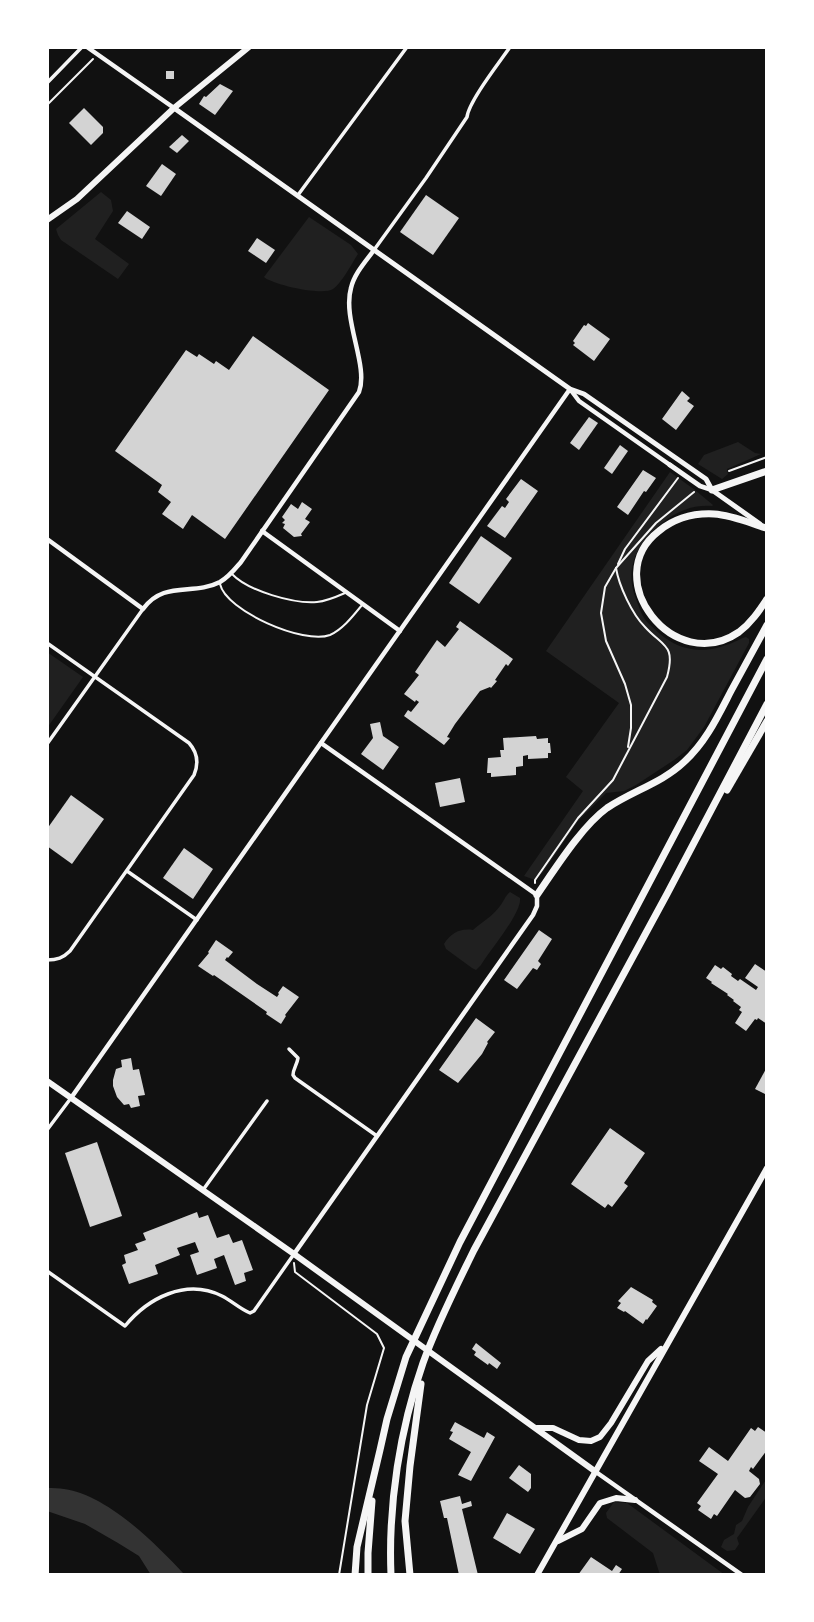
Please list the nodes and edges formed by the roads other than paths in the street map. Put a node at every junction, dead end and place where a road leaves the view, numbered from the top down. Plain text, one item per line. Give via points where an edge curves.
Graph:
1 (85, 47) edge
2 (248, 47) edge
3 (407, 47) edge
4 (510, 47) edge
5 (47, 83) edge
6 (174, 107) junction
7 (298, 196) junction
8 (47, 219) edge
9 (374, 250) junction
10 (570, 388) junction
11 (670, 465) joint
12 (767, 471) edge
13 (712, 490) junction
14 (766, 528) edge
15 (262, 531) junction
16 (47, 539) edge
17 (232, 573) junction
18 (220, 582) junction
19 (346, 592) junction
20 (767, 599) edge
21 (363, 604) junction
22 (143, 609) junction
23 (767, 625) edge
24 (400, 631) junction
25 (47, 643) edge
26 (767, 659) edge
27 (95, 676) junction
28 (767, 704) edge
29 (767, 721) edge
30 (321, 743) junction
31 (47, 744) edge
32 (127, 871) junction
33 (667, 894) junction
34 (537, 895) junction
35 (197, 920) junction
36 (47, 960) edge
37 (289, 1049) dead end
38 (47, 1081) edge
39 (71, 1098) junction
40 (267, 1101) dead end
41 (47, 1130) edge
42 (377, 1136) junction
43 (767, 1168) edge
44 (203, 1190) junction
45 (294, 1254) junction
46 (47, 1271) edge
47 (668, 1343) junction
48 (423, 1362) junction
49 (536, 1428) junction
50 (596, 1472) junction
51 (374, 1479) junction
52 (635, 1500) junction
53 (556, 1542) junction
54 (355, 1575) edge
55 (368, 1575) edge
56 (391, 1575) edge
57 (410, 1575) edge
58 (537, 1575) edge
59 (741, 1575) edge

1 - 5 street
1 - 6 street
2 - 6 main road
3 - 7 street
4 - 9 street
6 - 7 main road
6 - 8 main road via 76,199
7 - 9 main road
9 - 10 main road
9 - 15 street via 350,291 362,379 359,392
10 - 11 street via 579,401
10 - 13 main road via 706,479
10 - 24 street
11 - 13 main road
12 - 13 highway
13 - 14 main road
14 - 20 highway via 716,514 674,521 649,541 639,558 637,576 642,599 654,619 677,638 699,644 718,642 738,632
15 - 17 street
15 - 19 street
16 - 22 street
17 - 18 street
17 - 19 lane via 250,587 294,600 319,602
18 - 21 lane via 222,592 241,608 270,624 316,638 343,626
18 - 22 street via 160,593
19 - 21 street
21 - 24 street
22 - 27 street
23 - 34 highway via 700,745 666,776 596,816
24 - 30 street
25 - 27 street
26 - 51 highway via 460,1242 407,1357
27 - 31 street
27 - 32 street via 189,743 197,758 194,775
28 - 33 highway
29 - 33 highway
30 - 34 street
30 - 35 street
32 - 35 street
32 - 36 street via 70,951
33 - 48 highway via 474,1250
34 - 42 street via 533,915
35 - 39 street
37 - 42 street via 298,1058 295,1078
38 - 39 main road
39 - 41 street
39 - 44 main road
40 - 44 street
42 - 45 street
43 - 47 main road
44 - 45 main road
45 - 46 street via 250,1313 212,1292 181,1291 157,1298 125,1326
45 - 49 main road
47 - 49 main road via 648,1361 600,1437 579,1440 553,1428
47 - 50 main road
48 - 56 highway via 397,1471
48 - 57 highway via 405,1521
49 - 50 main road
50 - 52 street
50 - 53 main road
51 - 54 highway
51 - 55 highway
52 - 53 main road via 616,1498 600,1503 582,1530
52 - 59 street
53 - 58 main road

